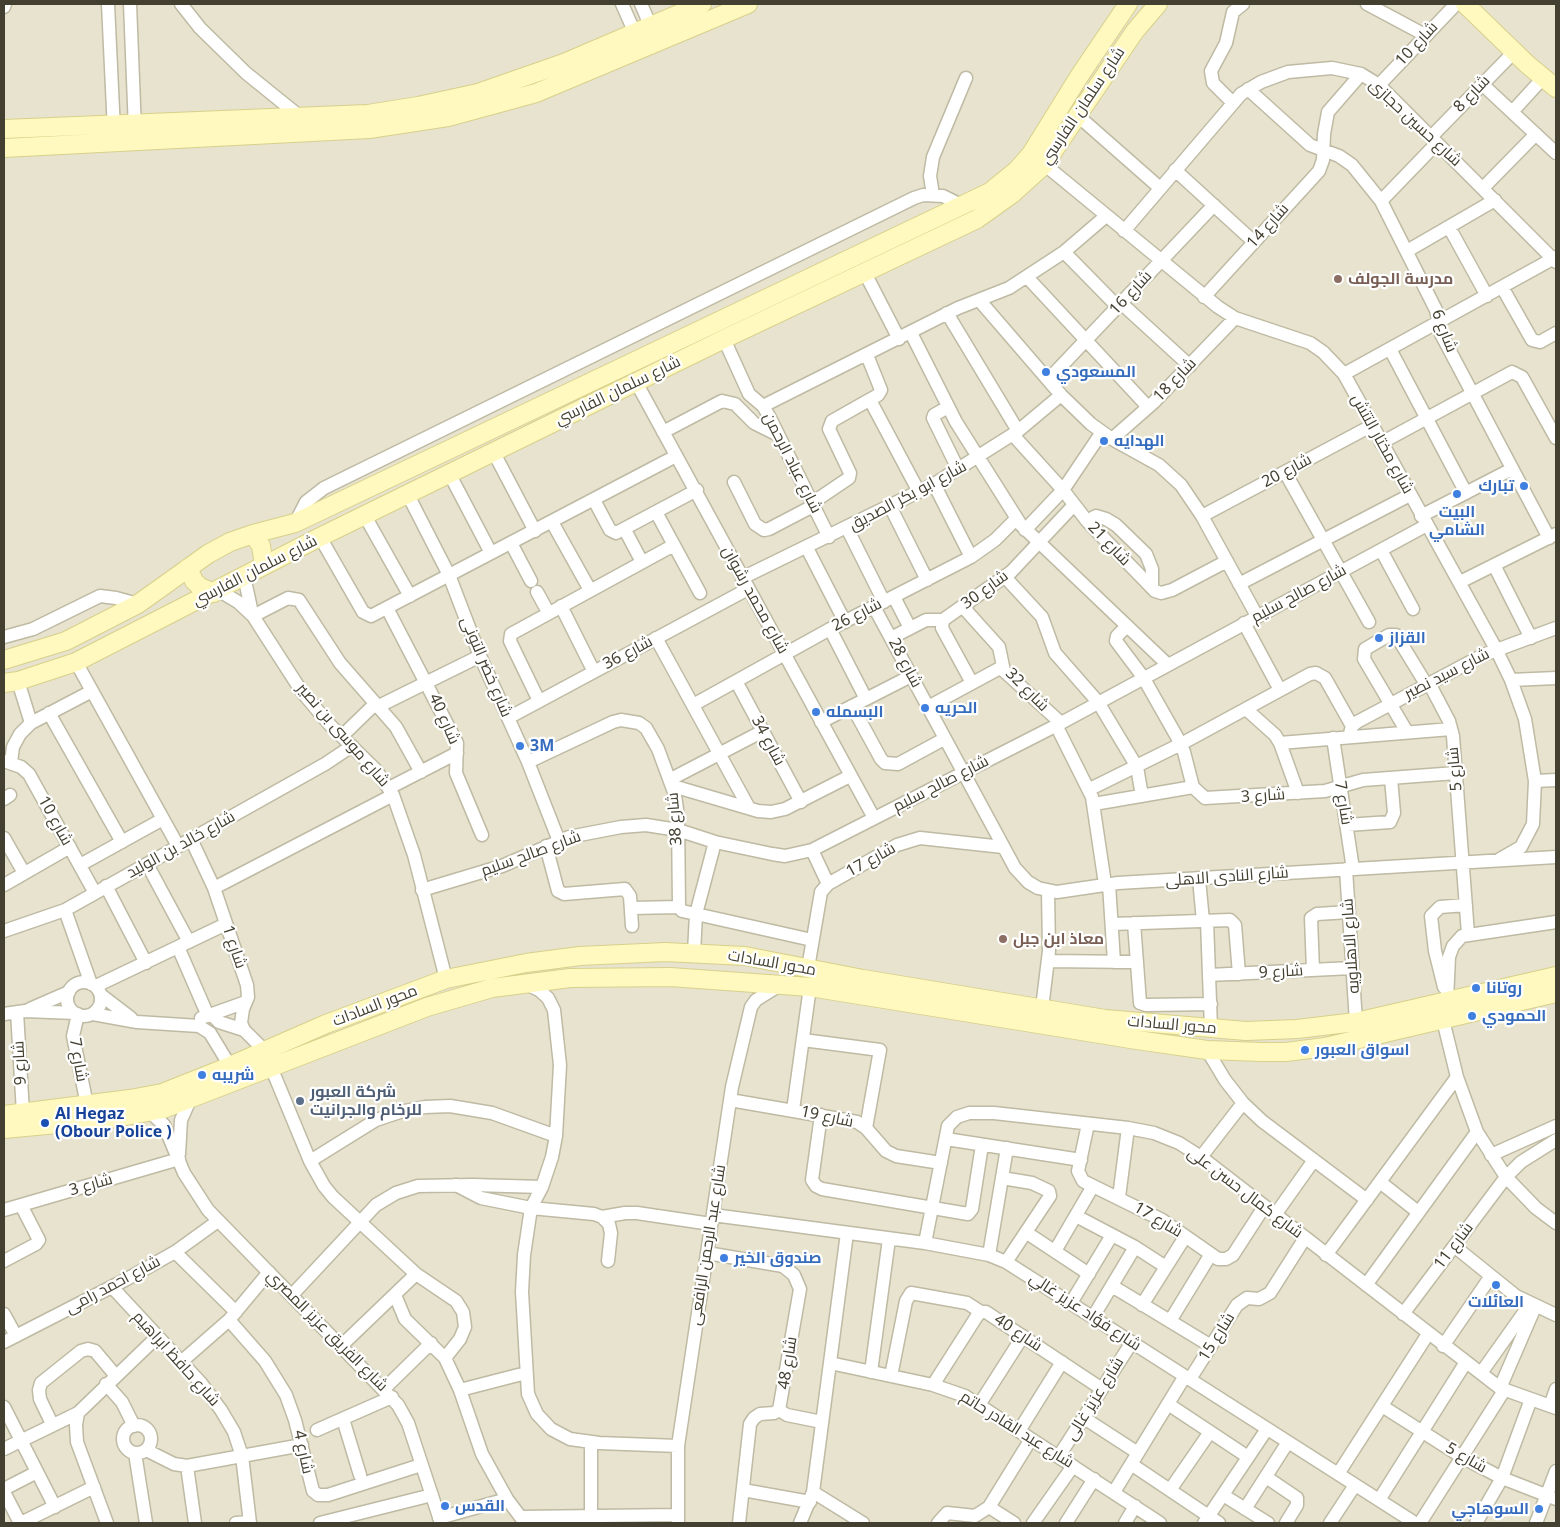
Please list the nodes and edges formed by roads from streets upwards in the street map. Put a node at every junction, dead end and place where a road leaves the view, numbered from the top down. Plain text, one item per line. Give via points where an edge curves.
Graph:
1 (108, 4) edge
2 (130, 4) edge
3 (181, 4) edge
4 (622, 4) edge
5 (641, 4) edge
6 (702, 4) edge
7 (748, 4) edge
8 (1128, 4) edge
9 (1158, 4) edge
10 (1243, 4) edge
11 (1367, 4) edge
12 (1456, 4) edge
13 (1473, 7) edge
14 (643, 29) junction
15 (1426, 35) junction
16 (650, 46) junction
17 (1514, 52) junction
18 (1361, 74) junction
19 (966, 78) dead end
20 (1550, 83) edge
21 (1482, 84) junction
22 (1379, 85) junction
23 (1248, 89) junction
24 (1232, 102) junction
25 (1512, 112) junction
26 (298, 115) junction
27 (1077, 116) junction
28 (134, 123) junction
29 (114, 124) junction
30 (4, 129) edge
31 (1536, 134) junction
32 (1434, 140) junction
33 (115, 143) junction
34 (135, 143) junction
35 (4, 148) edge
36 (1323, 150) junction
37 (1556, 154) edge
38 (1038, 159) junction
39 (1175, 170) junction
40 (1160, 188) junction
41 (1483, 188) junction
42 (933, 195) junction
43 (1495, 200) junction
44 (1381, 201) junction
45 (1214, 205) junction
46 (963, 206) junction
47 (1106, 216) junction
48 (1449, 227) junction
49 (1124, 231) junction
50 (1254, 242) junction
51 (1407, 250) junction
52 (1064, 252) junction
53 (1555, 259) edge
54 (1160, 262) junction
55 (865, 273) junction
56 (1027, 278) junction
57 (1502, 287) junction
58 (1486, 296) junction
59 (1204, 297) junction
60 (980, 301) junction
61 (1120, 305) junction
62 (947, 314) junction
63 (1235, 318) junction
64 (1440, 321) junction
65 (1556, 333) edge
66 (905, 336) junction
67 (724, 339) junction
68 (1085, 341) junction
69 (1390, 349) junction
70 (866, 355) junction
71 (1190, 366) junction
72 (1344, 374) junction
73 (1048, 380) junction
74 (636, 382) junction
75 (1472, 394) junction
76 (1061, 395) junction
77 (870, 400) junction
78 (763, 406) junction
79 (948, 407) junction
80 (1148, 407) junction
81 (1427, 418) junction
82 (1371, 426) junction
83 (663, 432) junction
84 (1015, 433) junction
85 (776, 434) junction
86 (1107, 436) junction
87 (1556, 438) edge
88 (1381, 443) junction
89 (494, 453) junction
90 (676, 456) junction
91 (977, 458) junction
92 (958, 469) junction
93 (1512, 469) junction
94 (1285, 472) junction
95 (450, 475) junction
96 (734, 482) dead end
97 (934, 484) junction
98 (697, 490) junction
99 (1063, 490) junction
100 (919, 492) junction
101 (1466, 493) junction
102 (408, 495) junction
103 (1410, 495) junction
104 (594, 500) junction
105 (812, 504) junction
106 (1074, 505) junction
107 (890, 506) junction
108 (656, 512) junction
109 (364, 516) junction
110 (1202, 516) junction
111 (1016, 520) junction
112 (1087, 521) junction
113 (1424, 521) junction
114 (552, 522) junction
115 (296, 523) junction
116 (847, 528) junction
117 (625, 530) junction
118 (1025, 530) junction
119 (535, 531) junction
120 (253, 534) junction
121 (1553, 536) edge
122 (320, 537) junction
123 (829, 537) junction
124 (1323, 540) junction
125 (511, 543) junction
126 (1038, 543) junction
127 (674, 545) junction
128 (807, 548) junction
129 (1381, 550) junction
130 (491, 554) junction
131 (971, 556) junction
132 (1227, 561) junction
133 (642, 562) junction
134 (264, 565) junction
135 (1494, 565) junction
136 (188, 568) junction
137 (1341, 572) junction
138 (449, 575) junction
139 (244, 576) junction
140 (1005, 577) junction
141 (927, 580) junction
142 (1460, 582) junction
143 (745, 584) junction
144 (1239, 584) junction
145 (1152, 588) junction
146 (590, 590) junction
147 (216, 592) junction
148 (700, 593) dead end
149 (410, 596) junction
150 (884, 602) junction
151 (138, 604) junction
152 (561, 606) junction
153 (963, 607) junction
154 (388, 608) junction
155 (1412, 609) dead end
156 (548, 612) junction
157 (252, 616) junction
158 (1257, 616) junction
159 (943, 620) junction
160 (844, 622) junction
161 (1369, 622) dead end
162 (1244, 623) junction
163 (1127, 626) junction
164 (910, 628) junction
165 (1556, 628) edge
166 (830, 629) junction
167 (4, 637) edge
168 (656, 638) junction
169 (891, 638) junction
170 (1530, 638) junction
171 (1496, 649) junction
172 (785, 653) junction
173 (480, 656) junction
174 (4, 660) edge
175 (76, 662) junction
176 (1167, 664) junction
177 (1002, 667) junction
178 (594, 672) junction
179 (911, 676) junction
180 (1143, 677) junction
181 (1556, 678) edge
182 (1511, 680) junction
183 (736, 681) junction
184 (11, 682) edge
185 (427, 682) junction
186 (972, 684) junction
187 (1428, 684) junction
188 (1280, 690) junction
189 (92, 691) junction
190 (866, 699) junction
191 (539, 701) junction
192 (1098, 702) junction
193 (1390, 703) junction
194 (693, 705) junction
195 (376, 706) junction
196 (852, 706) junction
197 (928, 707) junction
198 (1246, 709) junction
199 (49, 713) junction
200 (508, 718) junction
201 (821, 722) junction
202 (31, 723) junction
203 (1059, 724) junction
204 (1451, 728) junction
205 (763, 731) junction
206 (1351, 731) junction
207 (1407, 732) junction
208 (342, 736) junction
209 (1333, 738) junction
210 (944, 739) junction
211 (1280, 743) junction
212 (1181, 744) junction
213 (352, 746) junction
214 (457, 753) junction
215 (720, 754) junction
216 (7, 762) edge
217 (528, 762) junction
218 (1137, 767) junction
219 (421, 772) junction
220 (963, 773) junction
221 (1456, 773) junction
222 (850, 776) junction
223 (1391, 778) junction
224 (1556, 780) edge
225 (1535, 781) junction
226 (672, 782) junction
227 (1193, 787) junction
228 (1342, 788) junction
229 (1090, 789) junction
230 (392, 791) junction
231 (1298, 793) junction
232 (1142, 796) junction
233 (801, 802) junction
234 (1094, 804) junction
235 (749, 808) junction
236 (874, 818) junction
237 (163, 819) junction
238 (1347, 825) junction
239 (678, 830) junction
240 (482, 835) dead end
241 (4, 838) edge
242 (191, 839) junction
243 (559, 840) junction
244 (122, 842) junction
245 (715, 842) junction
246 (178, 846) junction
247 (546, 846) junction
248 (70, 847) junction
249 (1003, 847) junction
250 (812, 850) junction
251 (1556, 857) edge
252 (1500, 860) junction
253 (1462, 861) junction
254 (147, 864) junction
255 (80, 865) junction
256 (1350, 869) junction
257 (24, 874) junction
258 (1199, 879) junction
259 (828, 884) junction
260 (1107, 884) junction
261 (4, 885) edge
262 (214, 888) junction
263 (101, 890) junction
264 (422, 890) junction
265 (1048, 891) junction
266 (1466, 905) junction
267 (679, 907) junction
268 (631, 908) junction
269 (64, 910) junction
270 (1348, 912) junction
271 (696, 914) junction
272 (1205, 921) junction
273 (1556, 922) edge
274 (1134, 923) junction
275 (226, 924) junction
276 (1112, 924) junction
277 (632, 926) dead end
278 (4, 931) edge
279 (1468, 934) junction
280 (812, 940) junction
281 (184, 944) junction
282 (634, 953) junction
283 (694, 953) junction
284 (1049, 961) junction
285 (146, 962) junction
286 (1114, 962) junction
287 (1136, 962) junction
288 (808, 968) junction
289 (1352, 968) junction
290 (1313, 970) junction
291 (1239, 974) junction
292 (1209, 975) junction
293 (635, 976) junction
294 (1556, 976) edge
295 (446, 979) junction
296 (516, 984) junction
297 (780, 985) junction
298 (810, 987) junction
299 (96, 988) junction
300 (69, 992) junction
301 (1556, 993) edge
302 (1446, 996) junction
303 (246, 1002) junction
304 (1210, 1004) junction
305 (1042, 1008) junction
306 (15, 1012) edge
307 (357, 1012) junction
308 (76, 1013) junction
309 (93, 1014) junction
310 (213, 1018) junction
311 (1443, 1020) junction
312 (138, 1022) junction
313 (1356, 1022) junction
314 (178, 1023) junction
315 (326, 1024) junction
316 (1211, 1028) junction
317 (244, 1030) junction
318 (365, 1030) junction
319 (1297, 1030) junction
320 (1246, 1031) junction
321 (803, 1040) junction
322 (334, 1041) junction
323 (1207, 1050) junction
324 (1299, 1050) junction
325 (221, 1051) junction
326 (1246, 1052) junction
327 (268, 1059) junction
328 (230, 1066) junction
329 (1457, 1077) junction
330 (190, 1100) junction
331 (730, 1100) junction
332 (1243, 1103) junction
333 (87, 1105) junction
334 (793, 1110) junction
335 (150, 1112) junction
336 (821, 1115) junction
337 (43, 1119) junction
338 (9, 1120) edge
339 (1088, 1124) junction
340 (1556, 1126) edge
341 (866, 1128) junction
342 (1128, 1128) junction
343 (1478, 1132) junction
344 (556, 1136) junction
345 (946, 1139) junction
346 (1556, 1140) edge
347 (982, 1145) junction
348 (1007, 1148) junction
349 (1491, 1156) junction
350 (1201, 1158) junction
351 (179, 1159) junction
352 (1080, 1160) junction
353 (1314, 1160) junction
354 (310, 1161) junction
355 (941, 1163) junction
356 (1506, 1177) junction
357 (1002, 1178) junction
358 (1380, 1182) junction
359 (456, 1185) junction
360 (1093, 1186) junction
361 (542, 1187) junction
362 (1118, 1197) junction
363 (1366, 1200) junction
364 (22, 1205) junction
365 (531, 1208) junction
366 (932, 1208) junction
367 (4, 1210) edge
368 (1270, 1211) junction
369 (1418, 1212) junction
370 (1076, 1216) junction
371 (602, 1217) junction
372 (712, 1219) junction
373 (218, 1221) junction
374 (361, 1223) junction
375 (1556, 1223) edge
376 (1027, 1232) junction
377 (847, 1233) junction
378 (1112, 1235) junction
379 (1185, 1236) junction
380 (1305, 1238) junction
381 (889, 1239) junction
382 (925, 1243) junction
383 (1454, 1246) junction
384 (1135, 1247) junction
385 (1055, 1251) junction
386 (175, 1252) junction
387 (707, 1253) junction
388 (989, 1254) junction
389 (1211, 1254) junction
390 (1326, 1255) junction
391 (4, 1261) edge
392 (608, 1262) dead end
393 (1006, 1262) junction
394 (1166, 1267) junction
395 (269, 1272) junction
396 (416, 1274) junction
397 (1089, 1274) junction
398 (1491, 1276) junction
399 (1366, 1285) junction
400 (1112, 1286) junction
401 (112, 1287) junction
402 (292, 1294) junction
403 (395, 1295) junction
404 (1071, 1303) junction
405 (1142, 1304) junction
406 (1533, 1305) junction
407 (980, 1312) junction
408 (4, 1314) edge
409 (1403, 1314) junction
410 (1556, 1315) edge
411 (232, 1316) junction
412 (1093, 1317) junction
413 (1170, 1321) junction
414 (1428, 1334) junction
415 (16, 1336) junction
416 (1023, 1336) junction
417 (157, 1337) junction
418 (4, 1342) edge
419 (1132, 1342) junction
420 (431, 1343) junction
421 (341, 1346) junction
422 (1212, 1346) junction
423 (1443, 1346) junction
424 (445, 1358) junction
425 (181, 1362) junction
426 (1062, 1362) junction
427 (1466, 1362) junction
428 (830, 1363) junction
429 (871, 1372) junction
430 (526, 1373) junction
431 (1481, 1373) junction
432 (892, 1376) junction
433 (1188, 1378) junction
434 (111, 1380) junction
435 (933, 1385) junction
436 (1102, 1389) junction
437 (1503, 1389) junction
438 (1556, 1389) edge
439 (460, 1390) junction
440 (388, 1393) junction
441 (1531, 1399) junction
442 (1168, 1404) junction
443 (979, 1405) junction
444 (1382, 1406) junction
445 (4, 1407) edge
446 (1553, 1407) edge
447 (779, 1410) junction
448 (78, 1413) junction
449 (1084, 1418) junction
450 (343, 1419) junction
451 (822, 1422) junction
452 (52, 1424) junction
453 (134, 1426) junction
454 (1267, 1429) junction
455 (317, 1430) dead end
456 (1019, 1431) junction
457 (1422, 1431) junction
458 (1210, 1432) junction
459 (1031, 1439) junction
460 (21, 1440) junction
461 (591, 1442) junction
462 (1288, 1442) junction
463 (302, 1445) junction
464 (678, 1446) junction
465 (4, 1449) edge
466 (141, 1452) junction
467 (1138, 1453) junction
468 (242, 1456) junction
469 (1059, 1456) junction
470 (1248, 1457) junction
471 (1462, 1457) junction
472 (1131, 1464) junction
473 (422, 1465) junction
474 (187, 1466) junction
475 (1073, 1466) junction
476 (1556, 1471) edge
477 (37, 1472) junction
478 (1338, 1474) junction
479 (360, 1475) dead end
480 (1266, 1478) junction
481 (1502, 1478) junction
482 (1094, 1479) junction
483 (1354, 1485) junction
484 (94, 1488) junction
485 (4, 1490) edge
486 (743, 1490) junction
487 (1170, 1490) junction
488 (1114, 1492) junction
489 (432, 1495) junction
490 (1223, 1495) junction
491 (812, 1497) junction
492 (1551, 1498) edge
493 (508, 1500) junction
494 (1378, 1500) junction
495 (55, 1506) junction
496 (1135, 1506) junction
497 (989, 1507) junction
498 (1245, 1509) junction
499 (591, 1516) junction
500 (357, 1519) edge
501 (678, 1519) edge
502 (440, 1520) edge
503 (523, 1520) edge
504 (1211, 1521) edge
505 (103, 1522) edge
506 (250, 1522) edge
507 (20, 1523) edge
508 (146, 1523) edge
509 (195, 1523) edge
510 (236, 1523) edge
511 (320, 1523) edge
512 (739, 1523) edge
513 (800, 1523) edge
514 (862, 1523) edge
515 (938, 1523) edge
516 (1014, 1523) edge
517 (1033, 1523) edge
518 (1066, 1523) edge
519 (1125, 1523) edge
520 (1160, 1523) edge
521 (1268, 1523) edge
522 (1286, 1523) edge
523 (1330, 1523) edge
524 (1414, 1523) edge
525 (1420, 1523) edge
526 (1476, 1523) edge
527 (1536, 1523) edge

1 - 29 street
2 - 28 street
3 - 26 street via 200,28 246,73
4 - 14 street
5 - 14 street
6 - 14 street
7 - 16 street
8 - 38 street, شارع سلمان الفارسي via 1080,75
9 - 27 street, شارع سلمان الفارسي via 1135,30
10 - 24 street via 1233,12 1226,43 1211,71 1213,83
11 - 15 street
12 - 15 street, شارع 10
13 - 17 street
14 - 16 street
14 - 26 street via 564,63 478,93 368,114
15 - 22 street, شارع 10
16 - 34 street via 536,93 448,117 369,129
17 - 20 street
17 - 21 street, شارع 8
18 - 22 street, شارع حسين حجازى
18 - 23 street, شارع حسين حجازى via 1332,68 1303,69 1274,76
18 - 36 street, شارع 14 via 1328,112
19 - 42 street via 933,157 930,176
20 - 25 street
21 - 25 street
21 - 32 street, شارع 8
22 - 32 street, شارع حسين حجازى
23 - 24 street, شارع حسين حجازى
23 - 36 street, شارع 6 via 1310,145
24 - 39 street, شارع حسين حجازى
25 - 31 street
26 - 28 street
27 - 38 street, شارع سلمان الفارسي
27 - 40 street
28 - 29 street
28 - 34 street
29 - 30 street
29 - 33 street
31 - 37 street
31 - 41 street
32 - 41 street, شارع حسين حجازى
32 - 44 street, شارع 8
33 - 34 street
33 - 35 street
36 - 44 street, شارع 6 via 1352,165
36 - 50 street, شارع 14 via 1319,171
38 - 46 street, شارع سلمان الفارسي
38 - 47 street, شارع مختار التتش
38 - 55 street, شارع سلمان الفارسي via 1012,194 977,219
39 - 40 street, شارع حسين حجازى
39 - 45 street
40 - 49 street, شارع حسين حجازى
41 - 43 street, شارع حسين حجازى
42 - 46 street via 943,196
42 - 115 street via 914,198 324,488 306,502
43 - 48 street
43 - 53 street, شارع حسين حجازى
44 - 51 street, شارع 6
45 - 50 street
45 - 54 street, شارع 16
46 - 115 street, شارع سلمان الفارسي
47 - 49 street, شارع مختار التتش
47 - 52 street
48 - 51 street
48 - 58 street
49 - 54 street, شارع مختار التتش
50 - 59 street, شارع 14
51 - 64 street, شارع 6
52 - 56 street
52 - 61 street
53 - 57 street
54 - 59 street, شارع مختار التتش
54 - 61 street, شارع 16
55 - 66 street
55 - 67 street, شارع سلمان الفارسي
56 - 60 street
56 - 68 street
57 - 58 street
57 - 65 street via 1532,340 1540,342
58 - 64 street
59 - 63 street, شارع مختار التتش
60 - 62 street
60 - 73 street
61 - 68 street, شارع 16
61 - 71 street
62 - 66 street
62 - 84 street, شارع 21
63 - 71 street, شارع 18
63 - 72 street, شارع مختار التتش via 1310,343
64 - 69 street
64 - 75 street, شارع 6 via 1441,334
66 - 70 street
66 - 79 street
67 - 74 street, شارع سلمان الفارسي
67 - 78 street, شارع عباد الرحمن via 749,394
68 - 73 street, شارع 16
68 - 80 street
69 - 72 street
69 - 81 street
70 - 77 street via 881,386 878,395
70 - 78 street
71 - 80 street, شارع 18
72 - 82 street, شارع مختار التتش
73 - 76 street
74 - 83 street, شارع محمد رشوان
74 - 89 street, شارع سلمان الفارسي
75 - 81 street
75 - 87 street via 1512,372 1520,374
75 - 93 street, شارع 6
76 - 84 street, شارع ابو بكر الصديق
76 - 86 street
77 - 100 street
77 - 105 street via 832,421 831,433 849,478
78 - 85 street, شارع عباد الرحمن
79 - 91 street
79 - 92 street via 933,418
80 - 86 street, شارع 18
81 - 88 street
81 - 101 street
82 - 88 street, شارع مختار التتش
82 - 94 street, شارع 20
83 - 85 street via 722,401 735,404 754,423
83 - 90 street, شارع محمد رشوان
84 - 91 street, شارع ابو بكر الصديق
84 - 99 street, شارع 21
85 - 105 street, شارع عباد الرحمن
86 - 99 street
86 - 110 street via 1170,474 1190,496
88 - 103 street, شارع مختار التتش
89 - 95 street, شارع سلمان الفارسي
89 - 119 street
90 - 98 street, شارع محمد رشوان
90 - 104 street
91 - 92 street, شارع ابو بكر الصديق
91 - 111 street
92 - 97 street, شارع ابو بكر الصديق
93 - 101 street, شارع صالح سليم
93 - 121 street, شارع 6
94 - 110 street, شارع 20
94 - 124 street
95 - 102 street, شارع سلمان الفارسي
95 - 130 street
96 - 105 street via 755,524 764,530
97 - 100 street, شارع ابو بكر الصديق
97 - 131 street
98 - 108 street
98 - 143 street, شارع محمد رشوان
99 - 106 street, شارع 21
99 - 118 street
100 - 107 street, شارع ابو بكر الصديق
101 - 113 street, شارع صالح سليم
102 - 109 street, شارع سلمان الفارسي
102 - 138 street, شارع خضر التونى
103 - 113 street, شارع مختار التتش
103 - 124 street
104 - 114 street
104 - 117 street via 610,530 616,533
105 - 123 street, شارع عباد الرحمن
106 - 112 street, شارع 21
106 - 126 street, شارع 30
107 - 116 street, شارع ابو بكر الصديق
107 - 141 street
108 - 117 street
108 - 127 street
109 - 122 street, شارع سلمان الفارسي
109 - 149 street
110 - 132 street
111 - 118 street
111 - 131 street, شارع 26
112 - 145 street, شارع 21
112 - 145 street via 1096,516 1106,519 1146,554 1152,569
113 - 129 street, شارع صالح سليم
113 - 142 street, شارع مختار التتش
114 - 119 street
114 - 146 street
115 - 120 street, شارع سلمان الفارسي
116 - 123 street, شارع ابو بكر الصديق
116 - 150 street
117 - 133 street
118 - 126 street
119 - 125 street
120 - 134 street via 261,546
120 - 136 street, شارع سلمان الفارسي via 208,554
121 - 135 street
122 - 134 street, شارع سلمان الفارسي
122 - 154 street via 365,615 371,616
123 - 128 street, شارع ابو بكر الصديق
124 - 137 street
124 - 144 street
125 - 130 street
125 - 156 street
126 - 140 street, شارع 30
126 - 163 street
127 - 133 street
127 - 148 street
128 - 143 street, شارع ابو بكر الصديق
128 - 160 street
129 - 137 street, شارع صالح سليم
129 - 155 street
130 - 138 street
131 - 141 street, شارع 26
132 - 144 street
132 - 145 street via 1172,590 1161,593
133 - 146 street
134 - 139 street, شارع سلمان الفارسي
135 - 142 street
135 - 170 street
136 - 147 street via 200,587
136 - 151 street, شارع سلمان الفارسي
137 - 158 street, شارع صالح سليم
137 - 161 street
138 - 149 street
138 - 173 street, شارع خضر التونى
139 - 147 street, شارع سلمان الفارسي
139 - 157 street, شارع موسى بن نصير
140 - 153 street, شارع 30
140 - 192 street via 1042,616 1055,653
141 - 150 street, شارع 26
142 - 171 street, شارع مختار التتش
143 - 168 street, شارع 36
143 - 172 street, شارع محمد رشوان
144 - 158 street
146 - 152 street
147 - 157 street, شارع موسى بن نصير via 238,602
147 - 175 street, شارع سلمان الفارسي
149 - 154 street
150 - 160 street, شارع 26
150 - 164 street
150 - 169 street, شارع 28
151 - 167 street via 100,596 33,629
151 - 174 street, شارع سلمان الفارسي via 66,641
152 - 156 street
152 - 178 street
153 - 159 street, شارع 30
153 - 177 street, شارع 32 via 999,648
154 - 185 street, شارع 40
156 - 191 street via 513,631 510,638
157 - 195 street via 288,598 299,600 340,662
157 - 208 street, شارع موسى بن نصير via 302,692
158 - 162 street, شارع صالح سليم
159 - 164 street via 931,619
159 - 186 street via 942,628
160 - 166 street, شارع 26
162 - 176 street, شارع صالح سليم
162 - 188 street
163 - 176 street
163 - 180 street via 1116,641
164 - 169 street
165 - 170 street, شارع سيد نصير
166 - 172 street, شارع 26
166 - 190 street
168 - 178 street, شارع 36
168 - 194 street
169 - 179 street, شارع 28
170 - 171 street, شارع سيد نصير
171 - 182 street, شارع مختار التتش
171 - 187 street, شارع سيد نصير
172 - 183 street, شارع 26
172 - 201 street, شارع محمد رشوان
173 - 185 street
173 - 200 street, شارع خضر التونى
175 - 184 street, شارع سلمان الفارسي
175 - 189 street
176 - 180 street, شارع صالح سليم
177 - 186 street
177 - 203 street, شارع 32
178 - 191 street, شارع 36
179 - 190 street
179 - 197 street, شارع 28
180 - 192 street, شارع صالح سليم
180 - 212 street
181 - 182 street
182 - 225 street, شارع مختار التتش via 1527,726
183 - 194 street, شارع 26
183 - 205 street, شارع 34
184 - 202 street
185 - 195 street
185 - 214 street, شارع 40 via 457,743
186 - 197 street
187 - 193 street, شارع سيد نصير
187 - 193 street, شارع 5 via 1399,637 1389,635 1364,649 1363,655
187 - 204 street, شارع 5
188 - 198 street
188 - 206 street via 1310,674 1321,675
189 - 199 street
189 - 237 street
190 - 196 street
191 - 200 street, شارع 36
192 - 203 street, شارع صالح سليم
192 - 218 street
193 - 206 street, شارع سيد نصير
193 - 207 street
194 - 215 street
195 - 208 street
195 - 219 street via 400,734
196 - 201 street
196 - 210 street via 885,763 898,764
197 - 210 street, شارع 28
198 - 211 street
198 - 212 street
199 - 202 street
199 - 244 street
200 - 217 street, شارع خضر التونى
201 - 222 street, شارع محمد رشوان
202 - 216 street via 20,734
203 - 220 street, شارع صالح سليم
203 - 229 street, شارع 32
204 - 207 street
204 - 221 street, شارع 5
205 - 215 street
205 - 233 street, شارع 34
206 - 207 street
206 - 209 street
208 - 213 street, شارع موسى بن نصير
209 - 211 street
209 - 228 street, شارع 7
210 - 220 street, شارع 28
211 - 231 street
212 - 218 street
212 - 227 street
213 - 230 street, شارع موسى بن نصير
213 - 242 street, شارع خالد بن الوليد
214 - 219 street
214 - 240 street, شارع 40 via 456,773
215 - 226 street
215 - 235 street
216 - 248 street, شارع 10 via 29,774
217 - 226 street, شارع 38 via 613,722 630,720 646,728 651,735
217 - 243 street, شارع خضر التونى
218 - 229 street
218 - 232 street
219 - 230 street
220 - 236 street, شارع صالح سليم
220 - 249 street
221 - 223 street, شارع 3
221 - 253 street, شارع 5
222 - 233 street
222 - 236 street, شارع محمد رشوان
223 - 228 street, شارع 3 via 1363,780
223 - 238 street via 1394,813 1390,822
224 - 225 street
225 - 252 street, شارع مختار التتش via 1534,818 1528,836 1521,847
226 - 235 street
226 - 239 street, شارع 38
227 - 231 street, شارع 3 via 1205,798
227 - 232 street
228 - 231 street, شارع 3
228 - 238 street, شارع 7
229 - 234 street, شارع 32
230 - 262 street
230 - 264 street, شارع موسى بن نصير via 407,830
232 - 234 street
233 - 235 street via 771,812
234 - 260 street, شارع 32
236 - 250 street, شارع صالح سليم
237 - 244 street
237 - 246 street
238 - 256 street, شارع 7
239 - 243 street, شارع صالح سليم via 628,826
239 - 245 street, شارع صالح سليم
239 - 267 street, شارع 38
241 - 257 street
242 - 246 street, شارع خالد بن الوليد
242 - 262 street, شارع 1
243 - 247 street, شارع صالح سليم
244 - 255 street
245 - 250 street, شارع صالح سليم via 785,856
245 - 271 street
246 - 254 street, شارع خالد بن الوليد
247 - 264 street, شارع صالح سليم via 502,866
247 - 268 street via 556,888 561,894 625,889 630,896
248 - 255 street, شارع 10
248 - 257 street
249 - 259 street, شارع 17 via 920,838 897,845
249 - 265 street via 1020,875
250 - 259 street
251 - 252 street, شارع النادى الاهلى
252 - 253 street, شارع النادى الاهلى
253 - 256 street, شارع النادى الاهلى
253 - 266 street, شارع 5
254 - 263 street, شارع خالد بن الوليد
254 - 281 street
255 - 263 street, شارع 10
256 - 258 street, شارع النادى الاهلى
256 - 270 street, شارع الاهلاويه
257 - 261 street
258 - 260 street, شارع النادى الاهلى
258 - 272 street
259 - 280 street, شارع 17 via 821,892
260 - 265 street, شارع النادى الاهلى
260 - 276 street, شارع 32
262 - 275 street, شارع 1
263 - 269 street, شارع خالد بن الوليد
263 - 285 street, شارع 10
264 - 295 street, شارع موسى بن نصير
265 - 284 street
266 - 279 street, شارع 5
266 - 302 street via 1440,907 1431,916 1434,951
267 - 268 street
267 - 271 street via 682,911
268 - 277 street
269 - 278 street, شارع خالد بن الوليد
269 - 299 street
270 - 289 street, شارع الاهلاويه
270 - 290 street via 1317,914 1311,918
271 - 280 street
271 - 283 street
272 - 274 street
272 - 291 street via 1230,920 1234,923
272 - 292 street
273 - 279 street
274 - 276 street
274 - 287 street
275 - 281 street
275 - 303 street, شارع 1 via 247,985
276 - 286 street, شارع 32
279 - 302 street via 1453,946
280 - 288 street, شارع 17
281 - 285 street
281 - 310 street
282 - 283 street, محور السادات
282 - 293 street
282 - 295 street, محور السادات via 535,961
283 - 288 street, محور السادات via 745,956
284 - 286 street
284 - 305 street
285 - 299 street
286 - 287 street
287 - 304 street via 1138,1000 1142,1005
288 - 305 street, محور السادات
289 - 290 street, شارع 9
289 - 313 street, شارع الاهلاويه
290 - 291 street, شارع 9
291 - 292 street, شارع 9
292 - 304 street
293 - 296 street, محور السادات via 576,977
293 - 297 street, محور السادات
294 - 302 street, محور السادات
295 - 307 street, محور السادات
296 - 318 street, محور السادات via 460,996
296 - 344 street via 528,984 539,990 554,1010 560,1065
297 - 298 street, محور السادات
297 - 331 street, شارع عبد الرحمن الرافعى via 750,1007
298 - 321 street
298 - 323 street, محور السادات
299 - 300 street via 80,983
299 - 309 street via 100,1006
299 - 312 street via 124,1014
300 - 306 street
300 - 308 street via 68,1001
301 - 311 street, محور السادات
302 - 313 street, محور السادات
303 - 310 street
303 - 317 street, شارع 1 via 241,1016
304 - 316 street
305 - 316 street, محور السادات via 1126,1022
306 - 308 street
306 - 338 street, شارع 9
307 - 315 street, محور السادات
307 - 318 street via 358,1024
308 - 309 street
308 - 333 street, شارع 7 via 73,1036
309 - 312 street
310 - 314 street
310 - 317 street
310 - 325 street
311 - 324 street, محور السادات
311 - 329 street
312 - 314 street
313 - 319 street, محور السادات
314 - 325 street via 205,1029
315 - 322 street via 334,1033
315 - 327 street, محور السادات
316 - 320 street, محور السادات
317 - 327 street
318 - 322 street, محور السادات
319 - 320 street, محور السادات
319 - 324 street via 1290,1034 1289,1041 1292,1048
320 - 326 street via 1252,1034 1254,1041
321 - 334 street
321 - 341 street via 880,1050
322 - 327 street, محور السادات
323 - 326 street, محور السادات
323 - 332 street
324 - 326 street, محور السادات
325 - 328 street
327 - 328 street, محور السادات
327 - 330 street, محور السادات
327 - 354 street
328 - 333 street, محور السادات via 162,1093
329 - 343 street
329 - 358 street
330 - 335 street, محور السادات
330 - 351 street, شارع الفريق عزيز المصري via 181,1120
331 - 334 street, شارع 19
331 - 372 street, شارع عبد الرحمن الرافعى
332 - 350 street
332 - 353 street
333 - 337 street, محور السادات
334 - 336 street, شارع 19
335 - 337 street, محور السادات
335 - 351 street, شارع الفريق عزيز المصري via 164,1124
336 - 341 street, شارع 19 via 848,1119
336 - 366 street via 812,1180 816,1186
337 - 338 street, محور السادات
339 - 342 street, شارع كمال حسن على
339 - 345 street, شارع كمال حسن على via 969,1113 952,1121
339 - 352 street, شارع 17
340 - 349 street
341 - 355 street, شارع 19 via 886,1152
342 - 350 street, شارع كمال حسن على via 1154,1133 1179,1143
342 - 362 street
343 - 349 street
343 - 369 street
344 - 354 street via 492,1113 450,1106 425,1107 376,1120
344 - 361 street
345 - 347 street
345 - 355 street, شارع كمال حسن على
346 - 356 street, شارع 11 via 1522,1162
347 - 348 street
347 - 366 street via 971,1212
348 - 352 street
348 - 357 street
349 - 356 street
350 - 368 street, شارع كمال حسن على
351 - 364 street, شارع 3
351 - 373 street, شارع الفريق عزيز المصري via 191,1186
352 - 360 street, شارع 17 via 1078,1171 1083,1181
353 - 363 street
353 - 368 street
354 - 374 street via 328,1192
355 - 366 street, شارع كمال حسن على
356 - 375 street via 1536,1208
356 - 383 street, شارع 11
357 - 376 street via 1032,1183 1049,1192 1048,1200
357 - 388 street
358 - 363 street
358 - 369 street
359 - 361 street
359 - 365 street, شارع فؤاد عزيز غالي via 481,1198
359 - 374 street via 418,1186 396,1193 376,1205
360 - 362 street, شارع 17
360 - 370 street
361 - 365 street
362 - 379 street, شارع 17
363 - 390 street
364 - 367 street, شارع 3
364 - 391 street via 39,1240
365 - 371 street, شارع فؤاد عزيز غالي
365 - 430 street via 526,1229 522,1292
366 - 382 street, شارع كمال حسن على
368 - 380 street, شارع كمال حسن على
368 - 389 street via 1233,1255 1218,1259
369 - 399 street
370 - 378 street
370 - 385 street
371 - 372 street, شارع فؤاد عزيز غالي via 637,1213
371 - 392 street via 611,1233
372 - 377 street, شارع فؤاد عزيز غالي
372 - 387 street, شارع عبد الرحمن الرافعى
373 - 386 street, شارع احمد رامى
373 - 395 street, شارع الفريق عزيز المصري
374 - 396 street
374 - 402 street
376 - 385 street
376 - 393 street
377 - 381 street, شارع فؤاد عزيز غالي
377 - 428 street
378 - 384 street
378 - 397 street
379 - 389 street, شارع 17
379 - 394 street
380 - 390 street, شارع كمال حسن على
380 - 422 street, شارع 15 via 1270,1293 1259,1299 1241,1300
381 - 382 street, شارع فؤاد عزيز غالي
381 - 429 street
382 - 388 street, شارع فؤاد عزيز غالي
383 - 398 street
383 - 409 street, شارع 11
384 - 394 street
384 - 400 street
385 - 397 street
386 - 401 street, شارع احمد رامى
386 - 411 street, شارع 4
387 - 447 street, شارع 48 via 783,1266 794,1275 800,1289
387 - 464 street, شارع عبد الرحمن الرافعى
388 - 393 street, شارع فؤاد عزيز غالي
389 - 413 street
390 - 399 street, شارع كمال حسن على
393 - 404 street, شارع فؤاد عزيز غالي
394 - 405 street
395 - 402 street, شارع الفريق عزيز المصري
395 - 411 street
396 - 403 street
396 - 424 street via 456,1301 463,1312 465,1326 460,1340
397 - 404 street
398 - 406 street
398 - 423 street
399 - 409 street, شارع كمال حسن على
400 - 405 street
400 - 412 street
401 - 415 street, شارع احمد رامى
401 - 417 street, شارع حافظ ابراهيم
402 - 421 street, شارع الفريق عزيز المصري
403 - 420 street via 406,1319
403 - 421 street
404 - 412 street, شارع فؤاد عزيز غالي
405 - 413 street
406 - 410 street
406 - 431 street
406 - 437 street
407 - 416 street, شارع 40 via 986,1312
407 - 432 street via 967,1303 911,1294 906,1301
407 - 435 street, شارع 40
408 - 415 street
409 - 414 street, شارع كمال حسن على
411 - 425 street
411 - 463 street, شارع 4 via 282,1388
412 - 419 street, شارع فؤاد عزيز غالي
413 - 422 street
414 - 423 street, شارع كمال حسن على
414 - 444 street
415 - 418 street, شارع احمد رامى
416 - 426 street, شارع 40
416 - 443 street
417 - 425 street, شارع حافظ ابراهيم
417 - 434 street
419 - 433 street, شارع فؤاد عزيز غالي
419 - 436 street, شارع عزيز غالى
420 - 424 street
420 - 440 street
421 - 440 street, شارع الفريق عزيز المصري
422 - 433 street, شارع 15
423 - 427 street, شارع كمال حسن على
424 - 439 street
425 - 468 street, شارع حافظ ابراهيم via 222,1410
426 - 436 street, شارع 40
426 - 456 street
427 - 431 street, شارع كمال حسن على
427 - 457 street
428 - 429 street, شارع عبد القادر حاتم
428 - 451 street
429 - 432 street, شارع عبد القادر حاتم
430 - 439 street
430 - 461 street via 528,1394 537,1414 546,1424 570,1439
431 - 437 street, شارع كمال حسن على
432 - 435 street, شارع عبد القادر حاتم
433 - 442 street, شارع 15
433 - 454 street, شارع فؤاد عزيز غالي
434 - 448 street
434 - 452 street via 95,1351 81,1351 41,1383 40,1399
434 - 453 street
435 - 443 street, شارع عبد القادر حاتم
436 - 449 street, شارع عزيز غالى
437 - 441 street, شارع كمال حسن على
437 - 471 street
438 - 446 street
439 - 493 street via 482,1454
440 - 450 street
440 - 473 street, شارع الفريق عزيز المصري via 404,1414
441 - 446 street, شارع كمال حسن على
441 - 481 street
442 - 458 street
442 - 467 street, شارع 15
443 - 456 street, شارع عبد القادر حاتم
444 - 457 street, شارع 5
444 - 478 street
445 - 460 street
447 - 451 street via 787,1415
447 - 486 street, شارع 48 via 774,1414 760,1414 750,1424
448 - 452 street
448 - 484 street via 77,1442
449 - 467 street
449 - 469 street, شارع عزيز غالى
450 - 455 street
450 - 479 street
451 - 491 street
452 - 460 street
453 - 466 street via 144,1427 151,1441
453 - 466 street via 125,1432 124,1443 130,1451
454 - 462 street, شارع فؤاد عزيز غالي
454 - 470 street
456 - 459 street, شارع عبد القادر حاتم
457 - 471 street, شارع 5
457 - 494 street
458 - 470 street
458 - 487 street
459 - 469 street, شارع عبد القادر حاتم
459 - 497 street
460 - 465 street
460 - 477 street
461 - 464 street
461 - 499 street
462 - 478 street, شارع فؤاد عزيز غالي
462 - 480 street
463 - 468 street
463 - 473 street, شارع 4 via 309,1481 318,1495 328,1495
464 - 501 street, شارع عبد الرحمن الرافعى
466 - 474 street
466 - 508 street
467 - 472 street, شارع 15
468 - 474 street
468 - 506 street, شارع حافظ ابراهيم
469 - 475 street, شارع عبد القادر حاتم
470 - 490 street
471 - 481 street, شارع 5
471 - 525 street
472 - 487 street
472 - 488 street, شارع 15
473 - 489 street, شارع الفريق عزيز المصري
474 - 509 street
475 - 482 street, شارع عبد القادر حاتم
475 - 517 street
476 - 492 street
477 - 485 street
477 - 495 street
478 - 483 street, شارع فؤاد عزيز غالي
480 - 498 street
480 - 522 street via 1297,1498
481 - 492 street, شارع 5
481 - 526 street
482 - 488 street, شارع عبد القادر حاتم
482 - 518 street
483 - 494 street, شارع فؤاد عزيز غالي
483 - 523 street
484 - 495 street
484 - 505 street
485 - 507 street
486 - 491 street
486 - 512 street, شارع 48
487 - 504 street
488 - 496 street, شارع عبد القادر حاتم
489 - 500 street
489 - 502 street, شارع الفريق عزيز المصري
490 - 498 street
490 - 504 street
491 - 513 street
491 - 514 street
492 - 527 street
493 - 502 street
493 - 503 street
494 - 524 street, شارع فؤاد عزيز غالي
495 - 507 street
496 - 519 street
496 - 520 street, شارع عبد القادر حاتم
497 - 515 street via 975,1516 947,1512
497 - 516 street
498 - 521 street
499 - 501 street
499 - 503 street
500 - 511 street
506 - 510 street

